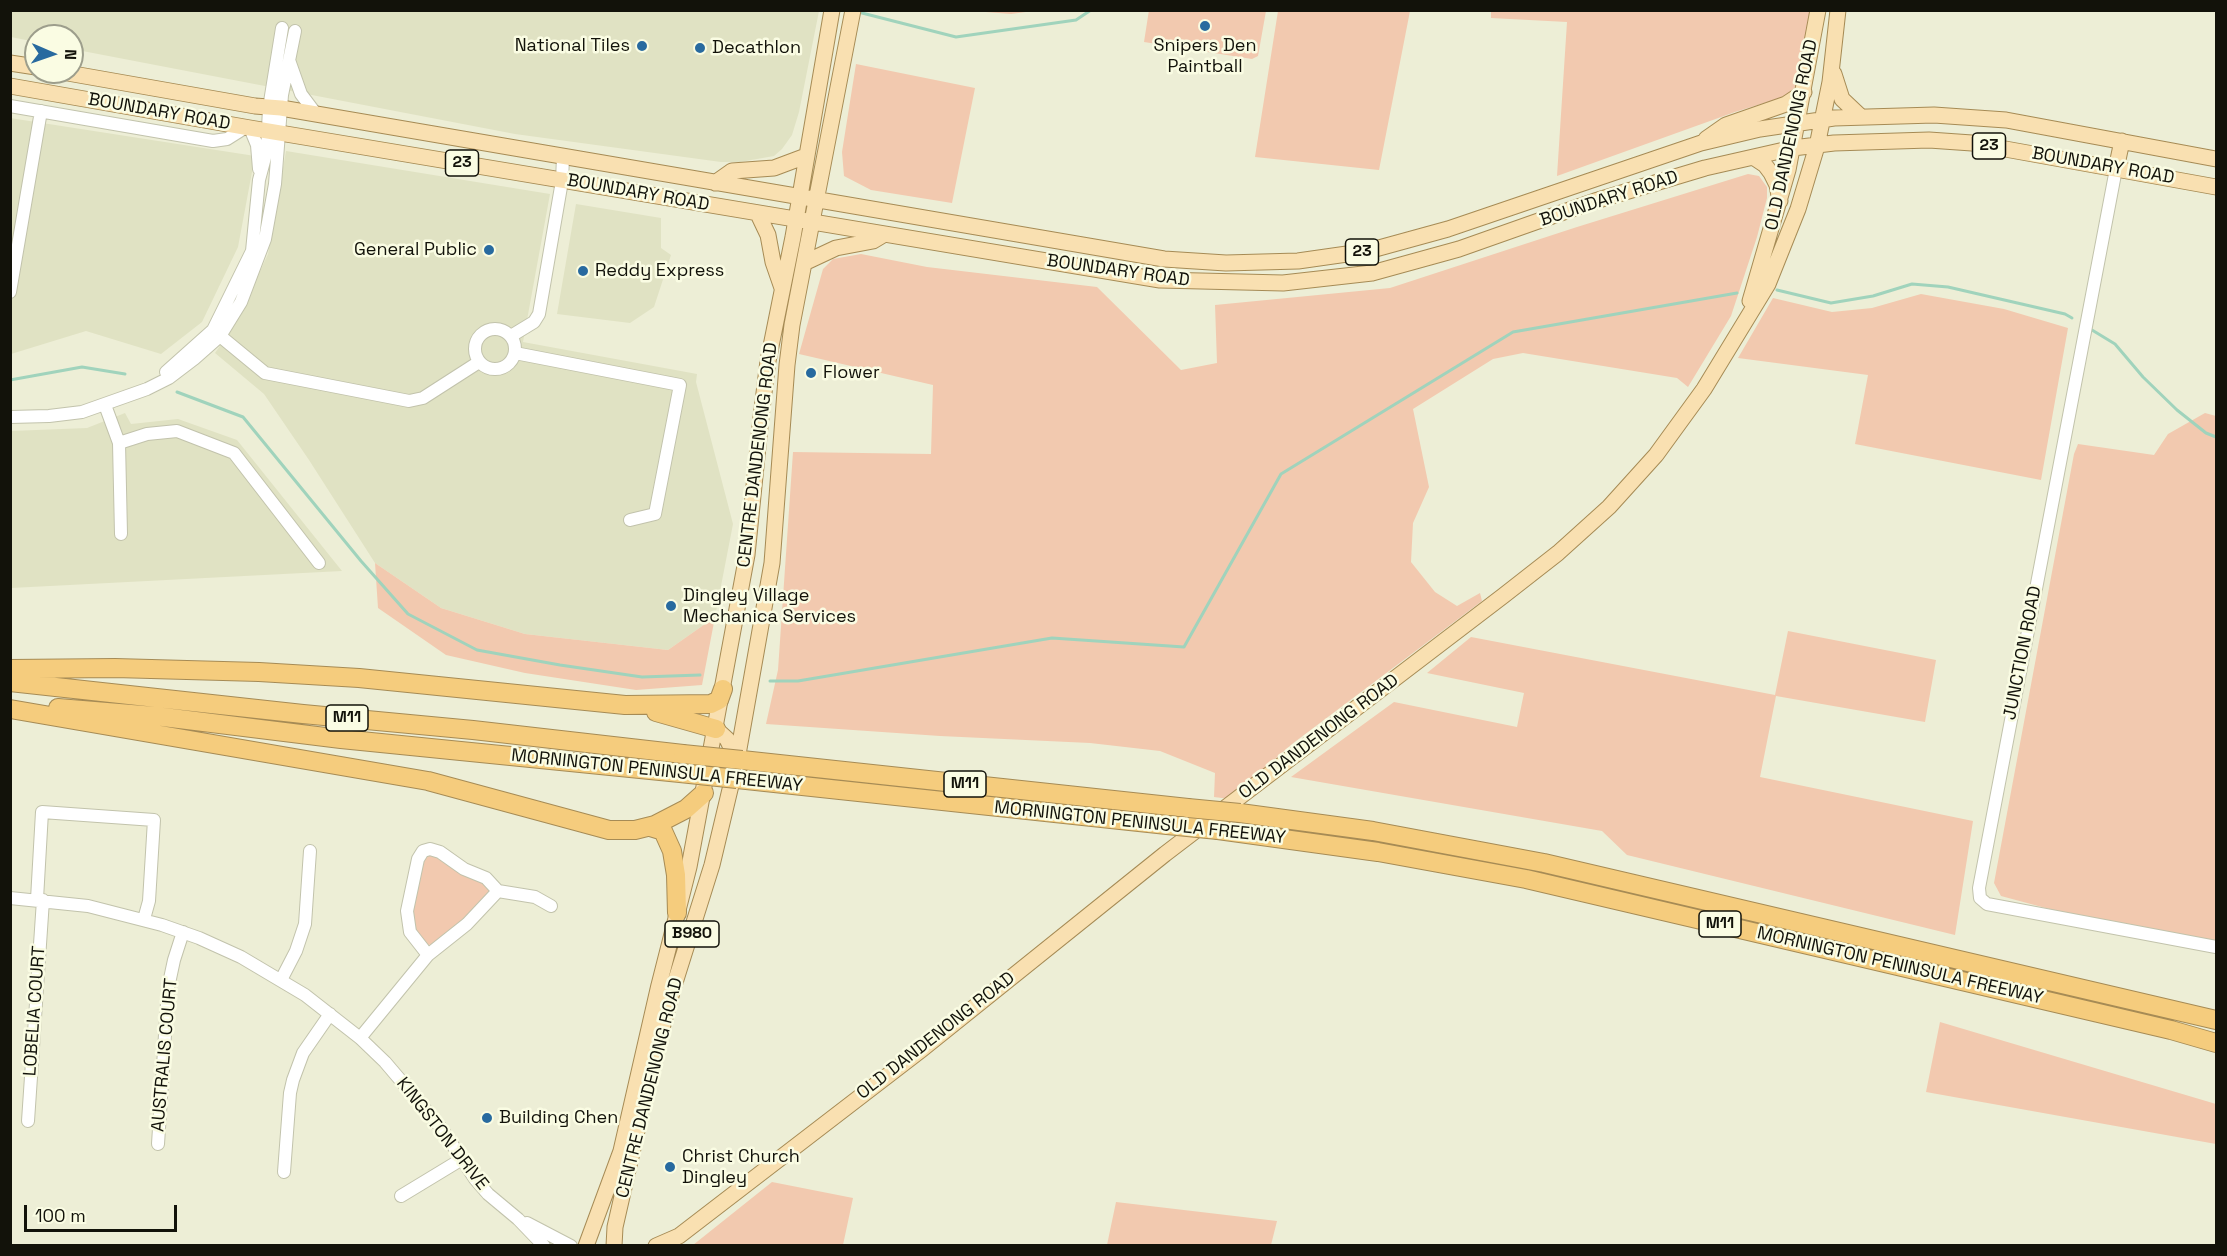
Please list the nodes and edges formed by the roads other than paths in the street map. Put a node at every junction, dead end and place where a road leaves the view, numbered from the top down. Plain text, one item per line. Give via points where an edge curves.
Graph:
1 (832, 10) edge
2 (853, 10) edge
3 (1818, 10) edge
4 (1838, 10) edge
5 (289, 59) junction
6 (1833, 66) junction
7 (84, 76) edge
8 (10, 86) edge
9 (1804, 92) junction
10 (10, 106) edge
11 (275, 108) junction
12 (41, 111) junction
13 (315, 114) junction
14 (1860, 116) junction
15 (1823, 120) junction
16 (1798, 123) junction
17 (248, 128) junction
18 (274, 131) junction
19 (2122, 141) junction
20 (1701, 143) junction
21 (1817, 146) junction
22 (1793, 148) junction
23 (806, 156) junction
24 (1753, 157) junction
25 (569, 158) junction
26 (2217, 159) edge
27 (2116, 169) junction
28 (259, 180) junction
29 (562, 181) junction
30 (715, 183) junction
31 (601, 187) junction
32 (2217, 187) edge
33 (799, 196) junction
34 (817, 200) junction
35 (1780, 204) junction
36 (758, 214) junction
37 (795, 220) junction
38 (813, 222) junction
39 (886, 234) junction
40 (789, 256) junction
41 (805, 261) junction
42 (782, 289) junction
43 (10, 292) edge
44 (1742, 327) junction
45 (216, 333) junction
46 (511, 336) junction
47 (515, 353) junction
48 (479, 362) junction
49 (105, 405) junction
50 (10, 417) edge
51 (119, 443) junction
52 (630, 520) dead end
53 (121, 534) dead end
54 (319, 563) dead end
55 (10, 669) edge
56 (10, 682) edge
57 (723, 689) junction
58 (10, 705) edge
59 (625, 705) junction
60 (10, 710) edge
61 (716, 729) junction
62 (738, 765) junction
63 (704, 793) junction
64 (650, 827) junction
65 (310, 851) dead end
66 (498, 891) junction
67 (10, 898) edge
68 (40, 900) junction
69 (551, 906) dead end
70 (678, 913) junction
71 (144, 919) junction
72 (183, 932) junction
73 (2217, 947) edge
74 (428, 955) junction
75 (281, 980) junction
76 (330, 1014) junction
77 (2217, 1020) edge
78 (360, 1038) junction
79 (2217, 1043) edge
80 (28, 1121) dead end
81 (158, 1144) dead end
82 (462, 1159) junction
83 (284, 1172) dead end
84 (401, 1196) dead end
85 (518, 1218) junction
86 (676, 1241) edge
87 (544, 1245) edge
88 (571, 1245) edge
89 (586, 1245) edge
90 (614, 1245) edge
91 (656, 1245) edge

1 - 23 main road, CENTRE DANDENONG ROAD
2 - 34 main road, CENTRE DANDENONG ROAD
3 - 9 main road, OLD DANDENONG ROAD
4 - 6 main road, OLD DANDENONG ROAD
5 - 11 street
5 - 11 street via 289,30
5 - 13 street via 301,94
6 - 14 main road via 1842,99
6 - 15 main road, OLD DANDENONG ROAD
7 - 11 main road, BOUNDARY ROAD / 23
8 - 17 main road, BOUNDARY ROAD / 23
9 - 16 main road, OLD DANDENONG ROAD
9 - 20 main road via 1786,104 1726,125
10 - 12 street
11 - 13 main road, BOUNDARY ROAD / 23
11 - 18 street
12 - 17 street via 213,141
12 - 43 street
13 - 25 main road, BOUNDARY ROAD / 23
14 - 15 main road, BOUNDARY ROAD / 23
14 - 19 main road, BOUNDARY ROAD / 23 via 1934,114 2006,120
15 - 16 main road, BOUNDARY ROAD / 23
15 - 21 main road, OLD DANDENONG ROAD
16 - 20 main road, BOUNDARY ROAD / 23
16 - 22 main road, OLD DANDENONG ROAD
17 - 18 main road, BOUNDARY ROAD / 23
17 - 28 street via 256,145
18 - 28 street
18 - 29 main road, BOUNDARY ROAD / 23
18 - 45 street via 275,184 265,239 241,302
19 - 26 main road, BOUNDARY ROAD / 23
19 - 27 main road
20 - 34 main road, BOUNDARY ROAD / 23 via 1448,229 1368,251 1287,262 1164,259
21 - 22 main road, BOUNDARY ROAD / 23
21 - 27 main road, BOUNDARY ROAD / 23 via 1882,140 1949,141
21 - 44 main road, OLD DANDENONG ROAD via 1779,258
22 - 24 main road, BOUNDARY ROAD / 23
22 - 35 main road, OLD DANDENONG ROAD
23 - 30 main road via 774,168 732,171
23 - 33 main road, CENTRE DANDENONG ROAD
24 - 35 main road via 1771,172
24 - 39 main road, BOUNDARY ROAD / 23 via 1670,178 1459,249 1383,270 1284,283 1160,280
25 - 29 street
25 - 30 main road, BOUNDARY ROAD / 23
25 - 31 main road
27 - 32 main road, BOUNDARY ROAD / 23
27 - 73 street, JUNCTION ROAD via 1978,888 1980,898 1987,904
28 - 45 street via 252,251
29 - 31 main road, BOUNDARY ROAD / 23
29 - 46 street via 539,314 534,322
30 - 33 main road, BOUNDARY ROAD / 23
31 - 36 main road, BOUNDARY ROAD / 23
33 - 34 main road, BOUNDARY ROAD / 23
33 - 37 main road, CENTRE DANDENONG ROAD / B980
34 - 38 main road, CENTRE DANDENONG ROAD / B980
35 - 44 main road, OLD DANDENONG ROAD
36 - 37 main road, BOUNDARY ROAD / 23
36 - 42 main road via 768,235
37 - 38 main road, BOUNDARY ROAD / 23
37 - 40 main road, CENTRE DANDENONG ROAD / B980
38 - 39 main road, BOUNDARY ROAD / 23
38 - 41 main road, CENTRE DANDENONG ROAD / B980
39 - 41 main road
40 - 41 main road
40 - 42 main road, CENTRE DANDENONG ROAD / B980
41 - 62 main road, CENTRE DANDENONG ROAD / B980 via 787,365 771,563
42 - 57 main road, CENTRE DANDENONG ROAD / B980 via 763,401 747,555
44 - 86 main road, OLD DANDENONG ROAD via 1704,389 1656,455 1609,507 1558,553 1165,854
45 - 48 street via 265,373 410,401 423,398
45 - 49 street via 169,378
46 - 47 street
46 - 48 street via 500,328 485,331 474,349
47 - 48 street via 501,368 487,368
47 - 52 street via 680,385 655,514
49 - 50 street via 82,412
49 - 51 street
51 - 53 street
51 - 54 street via 147,434 177,431 234,453
55 - 59 highway via 270,672
56 - 62 highway, MORNINGTON PENINSULA FREEWAY / M11, bridge via 683,754
57 - 59 highway via 719,700 707,704
57 - 61 main road, CENTRE DANDENONG ROAD / B980
58 - 62 highway, MORNINGTON PENINSULA FREEWAY / M11, bridge via 155,716 680,773
59 - 61 highway
60 - 64 highway via 428,781 609,830
61 - 62 main road via 727,739
61 - 63 main road, CENTRE DANDENONG ROAD / B980
62 - 63 main road
62 - 77 highway, MORNINGTON PENINSULA FREEWAY / M11, bridge via 1240,813 1373,831 1544,863
62 - 79 highway, MORNINGTON PENINSULA FREEWAY / M11, bridge via 1378,852 1526,879
62 - 90 main road, CENTRE DANDENONG ROAD / B980 via 650,1071
63 - 64 highway via 686,809
63 - 70 main road, CENTRE DANDENONG ROAD / B980
64 - 70 highway via 662,830 669,844
65 - 75 street via 304,924
66 - 69 street via 535,897
66 - 74 street via 467,924
66 - 74 street via 486,878 440,852 423,851 407,912 410,932
67 - 68 street, KINGSTON DRIVE
68 - 71 street, KINGSTON DRIVE
68 - 71 street, LOBELIA COURT via 42,812 154,820 149,901
68 - 80 street, LOBELIA COURT
70 - 89 main road, CENTRE DANDENONG ROAD / B980 via 621,1151
71 - 72 street, KINGSTON DRIVE
72 - 75 street, KINGSTON DRIVE via 241,957
72 - 81 street, AUSTRALIS COURT via 168,988
74 - 78 street
75 - 76 street, KINGSTON DRIVE
76 - 78 street, KINGSTON DRIVE
76 - 83 street via 303,1053 293,1080
78 - 82 street, KINGSTON DRIVE via 418,1098
82 - 84 street
82 - 85 street, KINGSTON DRIVE via 488,1194
85 - 87 street, KINGSTON DRIVE
85 - 88 street, KINGSTON DRIVE
86 - 91 main road, OLD DANDENONG ROAD

